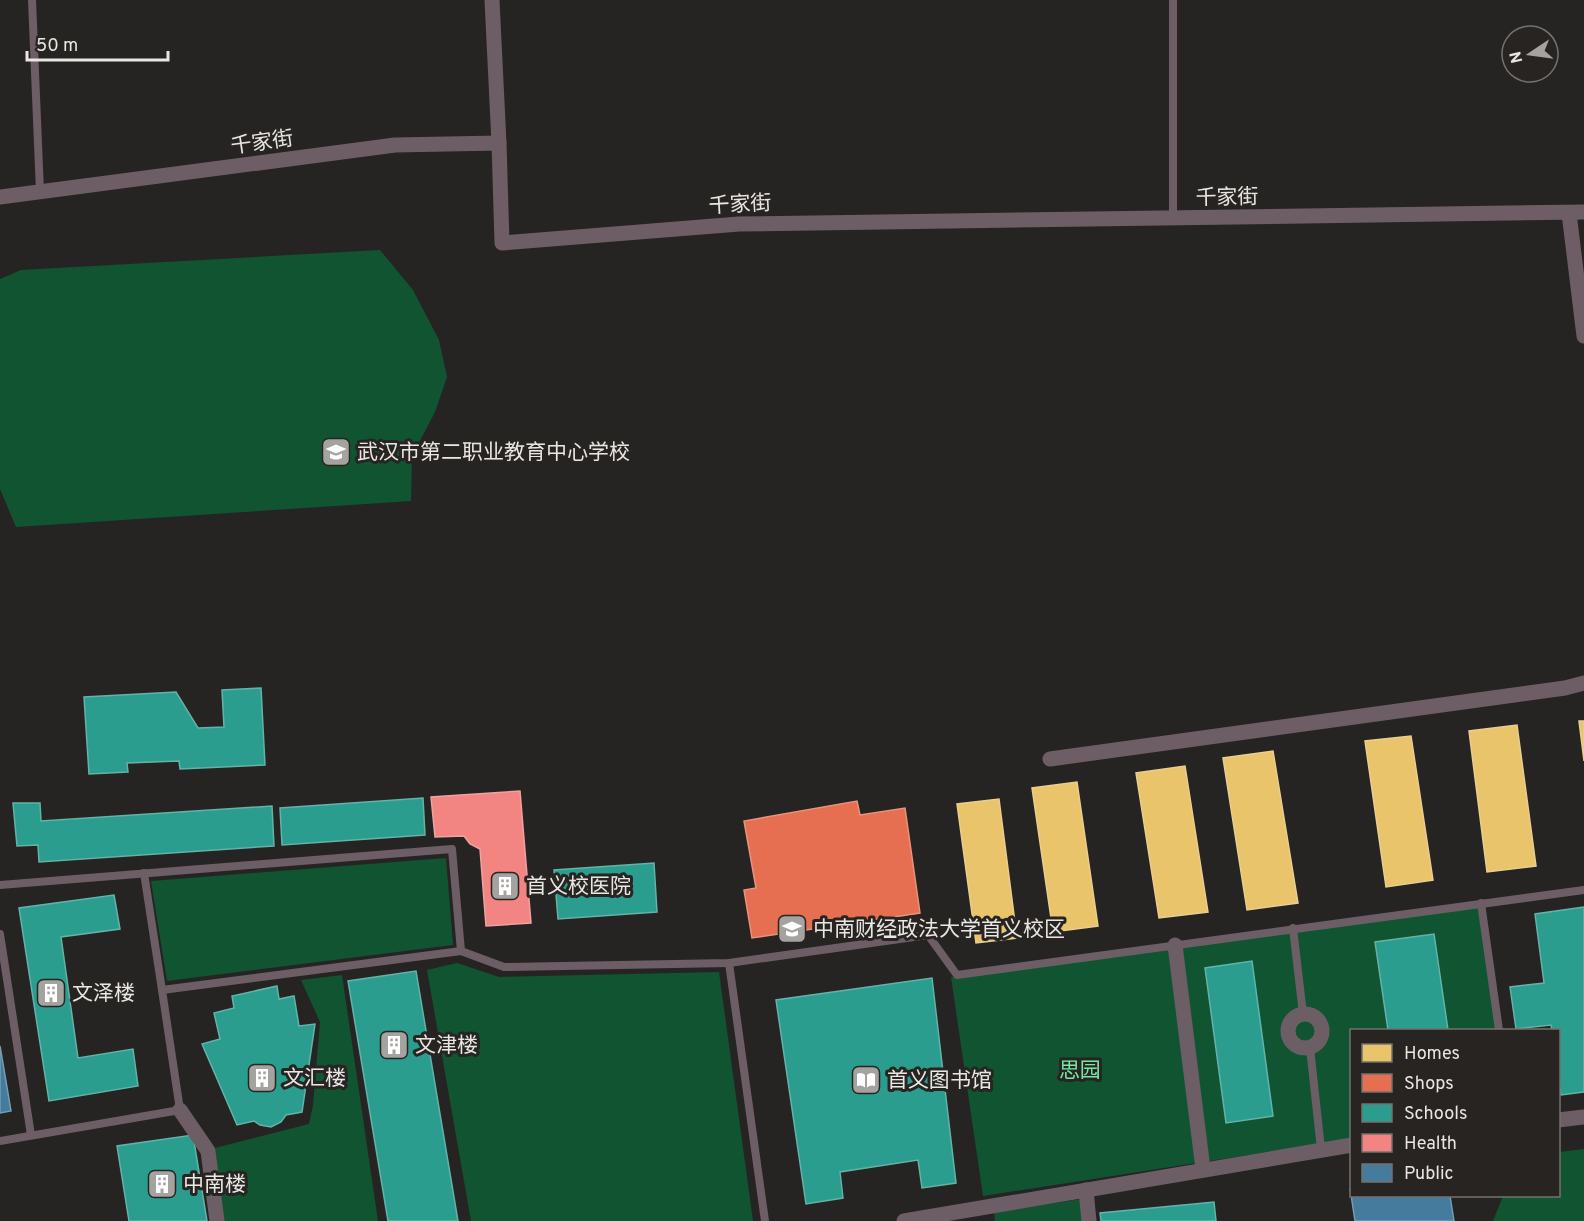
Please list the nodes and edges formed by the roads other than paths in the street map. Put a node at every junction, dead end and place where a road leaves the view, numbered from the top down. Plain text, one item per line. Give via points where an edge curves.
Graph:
1 (32, 0) edge
2 (492, 0) edge
3 (1173, 0) edge
4 (499, 143) junction
5 (40, 192) junction
6 (0, 197) edge
7 (1577, 212) edge
8 (1173, 219) junction
9 (1584, 336) edge
10 (1584, 683) edge
11 (1050, 759) dead end
12 (144, 873) junction
13 (0, 885) edge
14 (1584, 890) edge
15 (1481, 903) junction
16 (1293, 928) junction
17 (0, 934) edge
18 (1175, 945) junction
19 (461, 951) junction
20 (729, 963) junction
21 (162, 990) junction
22 (1303, 1014) junction
23 (1499, 1029) edge
24 (1310, 1048) junction
25 (180, 1110) junction
26 (1584, 1117) edge
27 (1560, 1120) edge
28 (32, 1135) junction
29 (0, 1141) edge
30 (1350, 1145) edge
31 (1322, 1149) junction
32 (1203, 1169) junction
33 (1086, 1190) junction
34 (990, 1214) edge
35 (217, 1221) edge
36 (765, 1221) edge
37 (904, 1221) edge
38 (1089, 1221) edge

1 - 5 lane
2 - 4 street
3 - 8 lane
4 - 5 street, 千家街 via 395,145
4 - 8 street, 千家街 via 502,243 739,224
5 - 6 street, 千家街
7 - 8 street, 千家街
7 - 9 street
10 - 11 street
12 - 13 lane
12 - 19 lane via 452,849
12 - 21 lane
14 - 15 lane
15 - 16 lane
15 - 23 lane
16 - 18 lane
16 - 22 lane
17 - 28 lane
18 - 20 lane via 957,975 928,935
18 - 32 street
19 - 20 lane via 504,967
19 - 21 lane
20 - 36 lane
21 - 25 lane
22 - 24 street via 1316,1018 1322,1029 1318,1042
22 - 24 street via 1293,1019 1288,1035 1294,1045
24 - 31 lane
25 - 28 lane
25 - 35 street via 208,1151
26 - 27 street
28 - 29 lane
30 - 31 street
31 - 32 street
32 - 33 street
33 - 34 street
33 - 38 street
34 - 37 street

